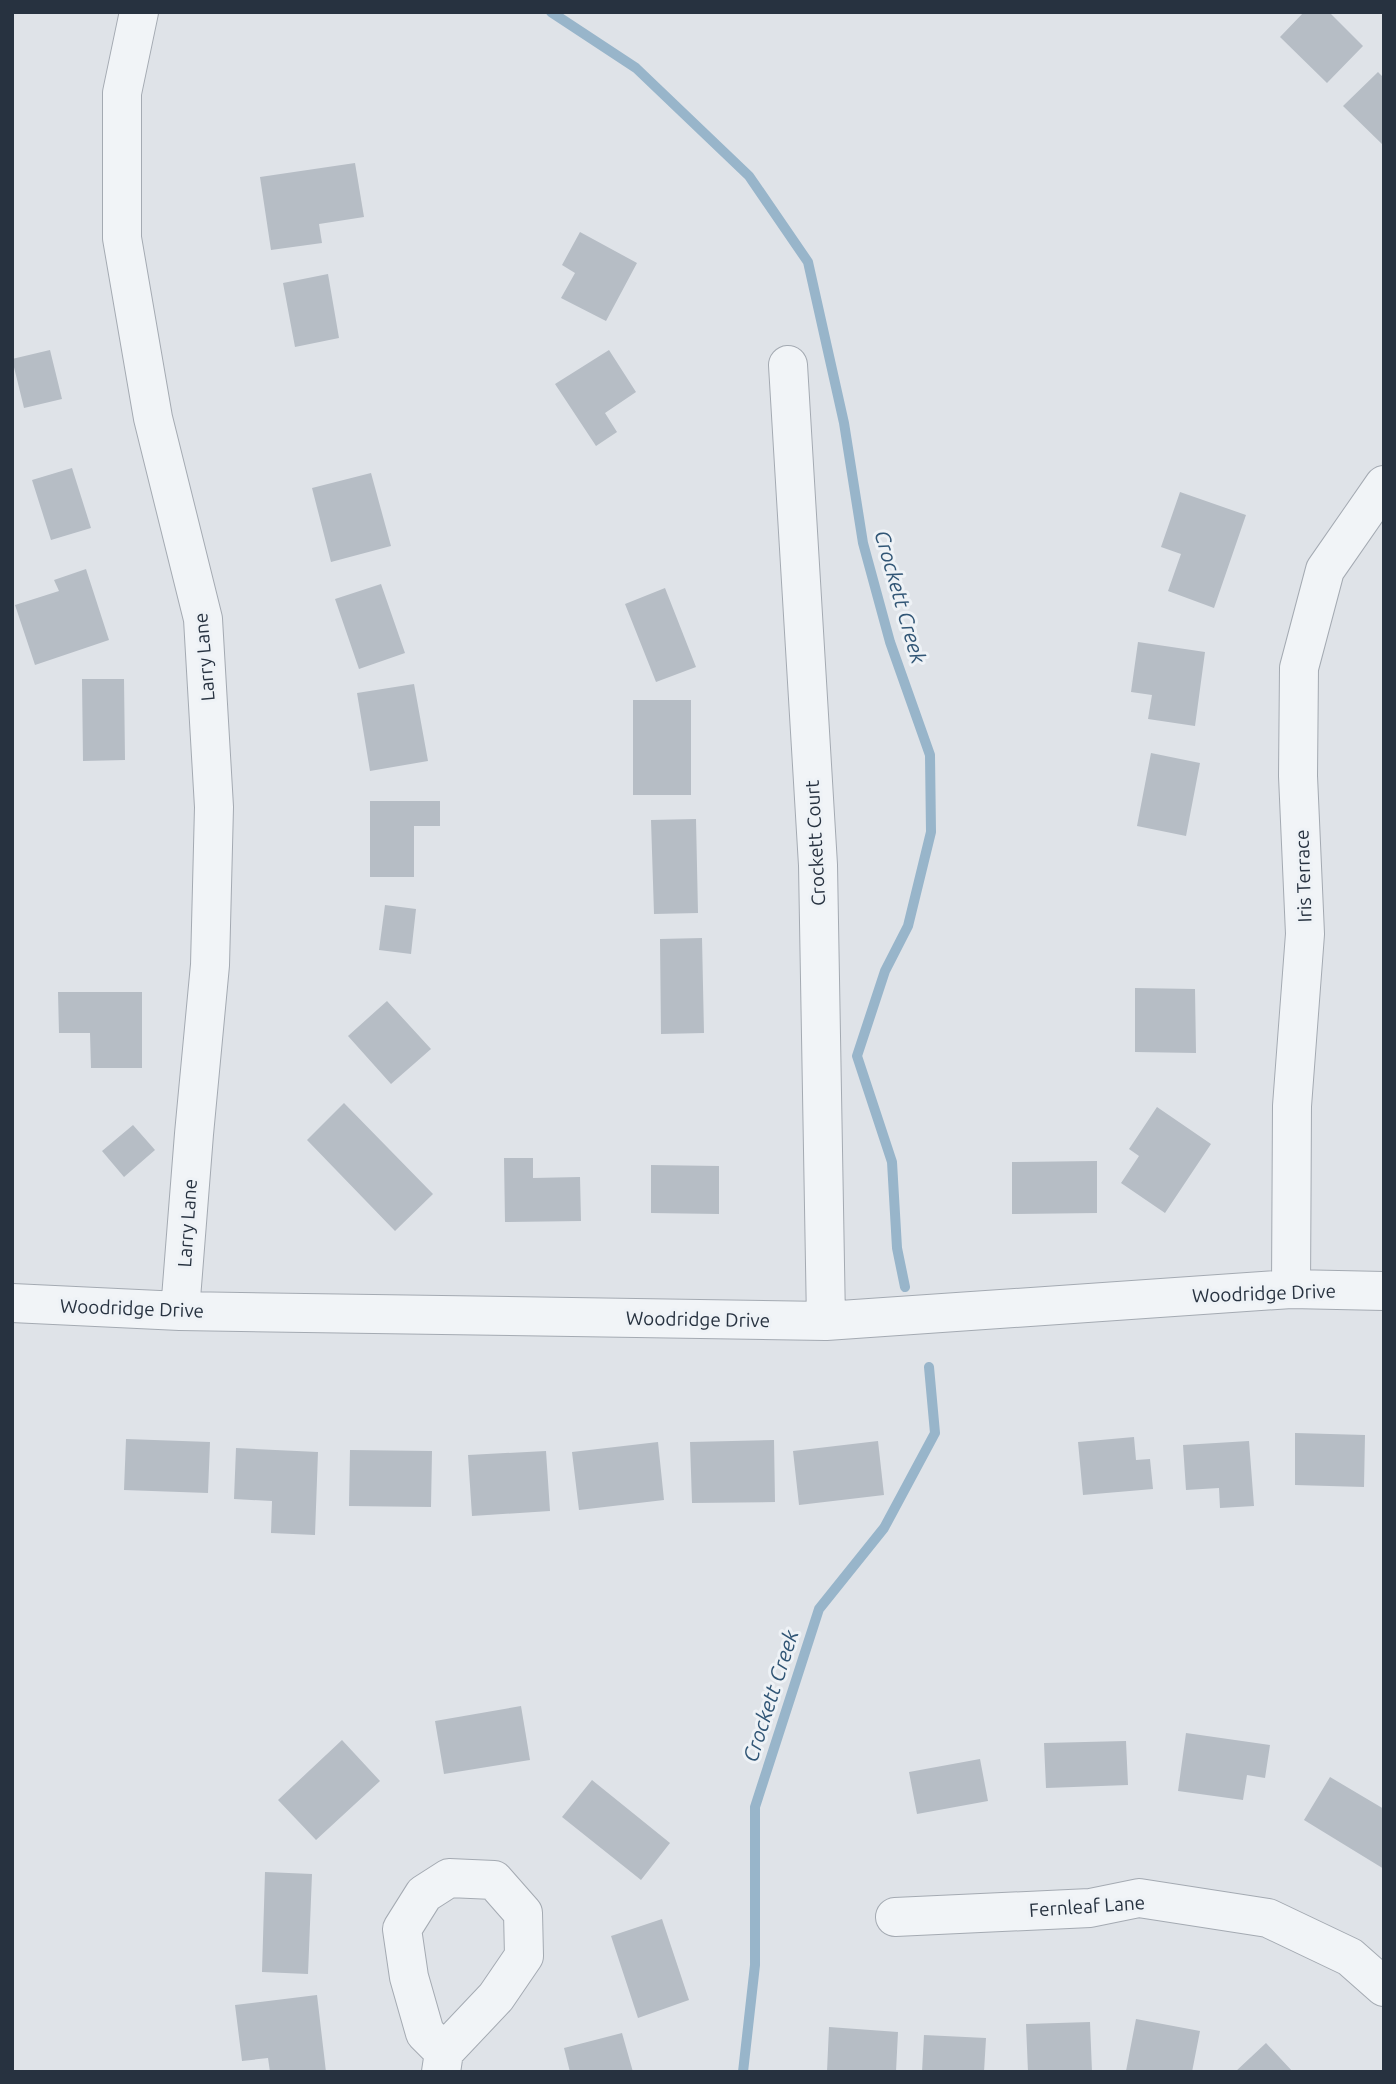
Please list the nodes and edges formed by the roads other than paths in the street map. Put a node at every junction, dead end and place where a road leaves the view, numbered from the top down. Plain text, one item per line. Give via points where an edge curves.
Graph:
1 (139, 12) edge
2 (788, 365) dead end
3 (1384, 485) edge
4 (1291, 1289) junction
5 (1384, 1291) edge
6 (12, 1303) edge
7 (180, 1311) junction
8 (826, 1321) junction
9 (895, 1917) dead end
10 (1384, 1987) edge

1 - 7 street, Larry Lane via 122,93 121,238 153,418 203,619 214,807 210,965
2 - 8 street, Crockett Court via 818,865
3 - 4 street, Iris Terrace via 1325,570 1299,668 1298,775 1306,934 1292,1106
4 - 5 street, Woodridge Drive
4 - 8 street, Woodridge Drive
6 - 7 street, Woodridge Drive
7 - 8 street, Woodridge Drive
9 - 10 street, Fernleaf Lane via 1090,1908 1139,1898 1268,1918 1350,1957

